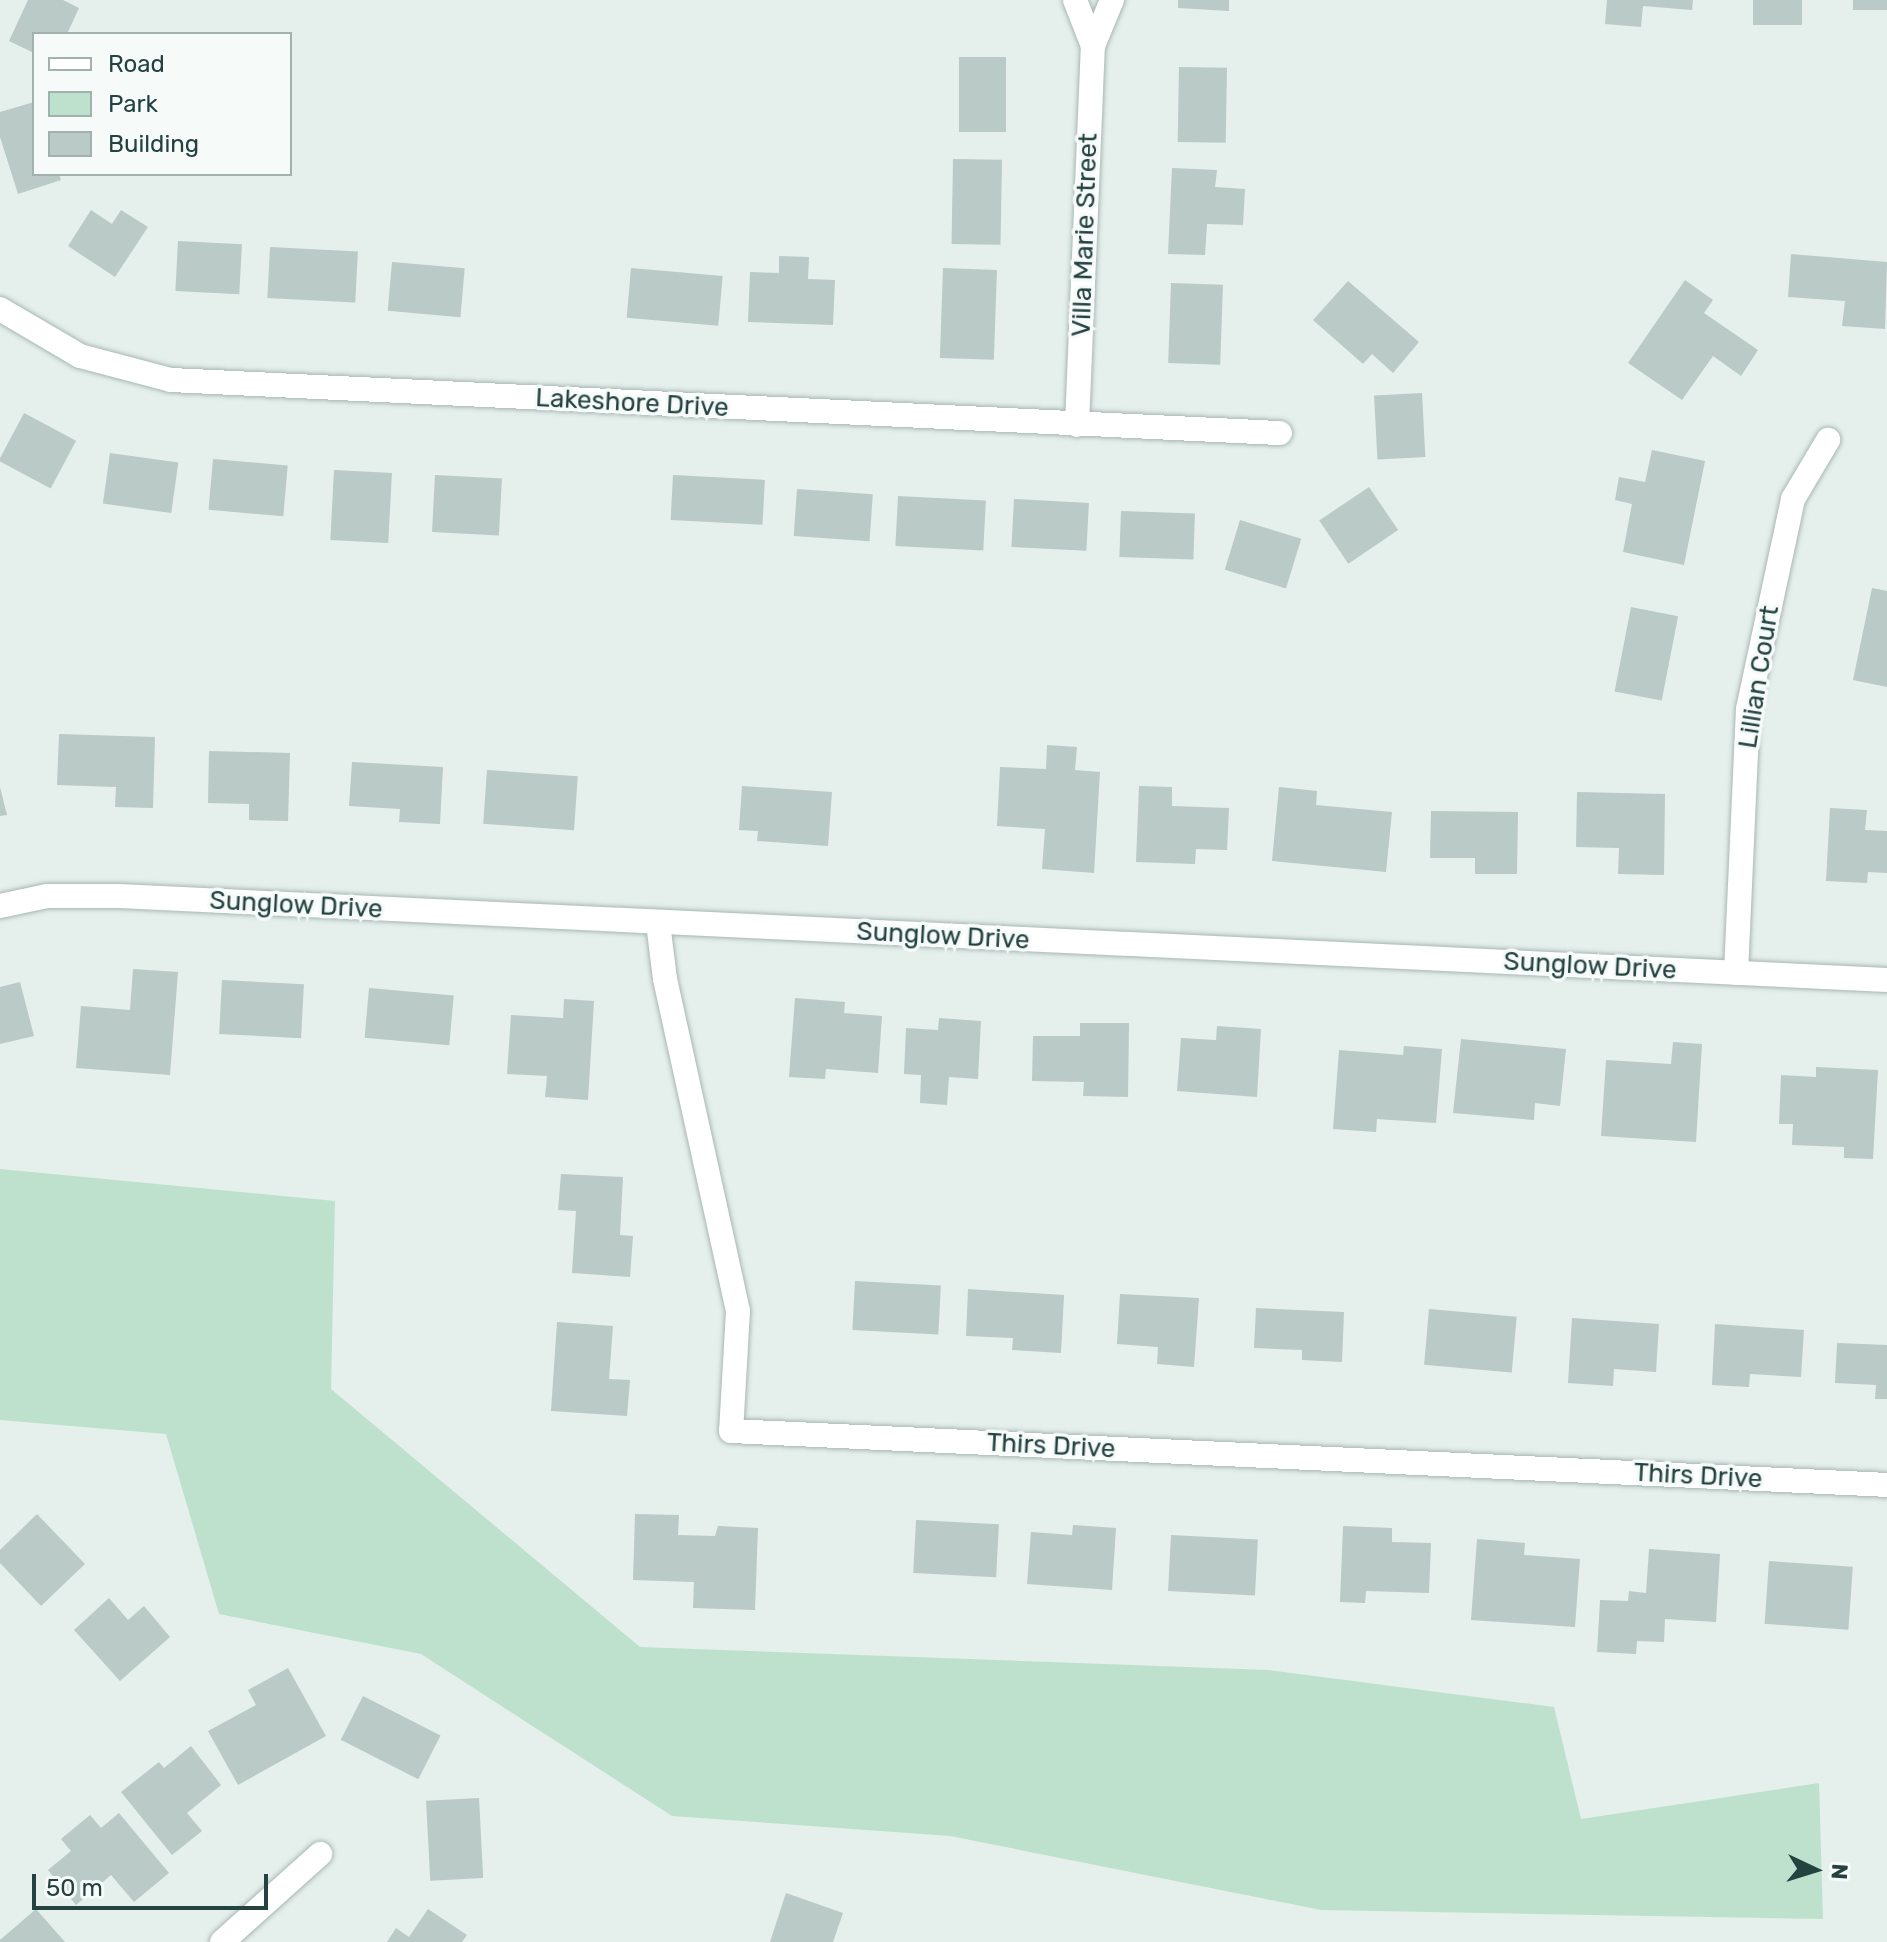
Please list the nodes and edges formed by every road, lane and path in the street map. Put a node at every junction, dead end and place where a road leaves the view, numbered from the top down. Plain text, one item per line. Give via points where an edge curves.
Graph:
1 (1075, 0) edge
2 (1112, 0) edge
3 (1093, 46) junction
4 (0, 309) edge
5 (1077, 425) junction
6 (1280, 433) dead end
7 (1828, 440) dead end
8 (0, 906) edge
9 (658, 923) junction
10 (1736, 973) junction
11 (1887, 980) edge
12 (1887, 1485) edge
13 (320, 1854) dead end
14 (222, 1942) edge

1 - 3 street, Villa Marie Street
2 - 3 street, Villa Marie Street
3 - 5 street, Villa Marie Street
4 - 5 street, Lakeshore Drive via 80,356 171,380
5 - 6 street, Lakeshore Drive
7 - 10 street, Lillian Court via 1793,499 1748,709
8 - 9 street, Sunglow Drive via 47,896 119,896
9 - 10 street, Sunglow Drive
9 - 12 street, Thirs Drive via 665,979 738,1311 731,1431
10 - 11 street, Sunglow Drive
13 - 14 street

